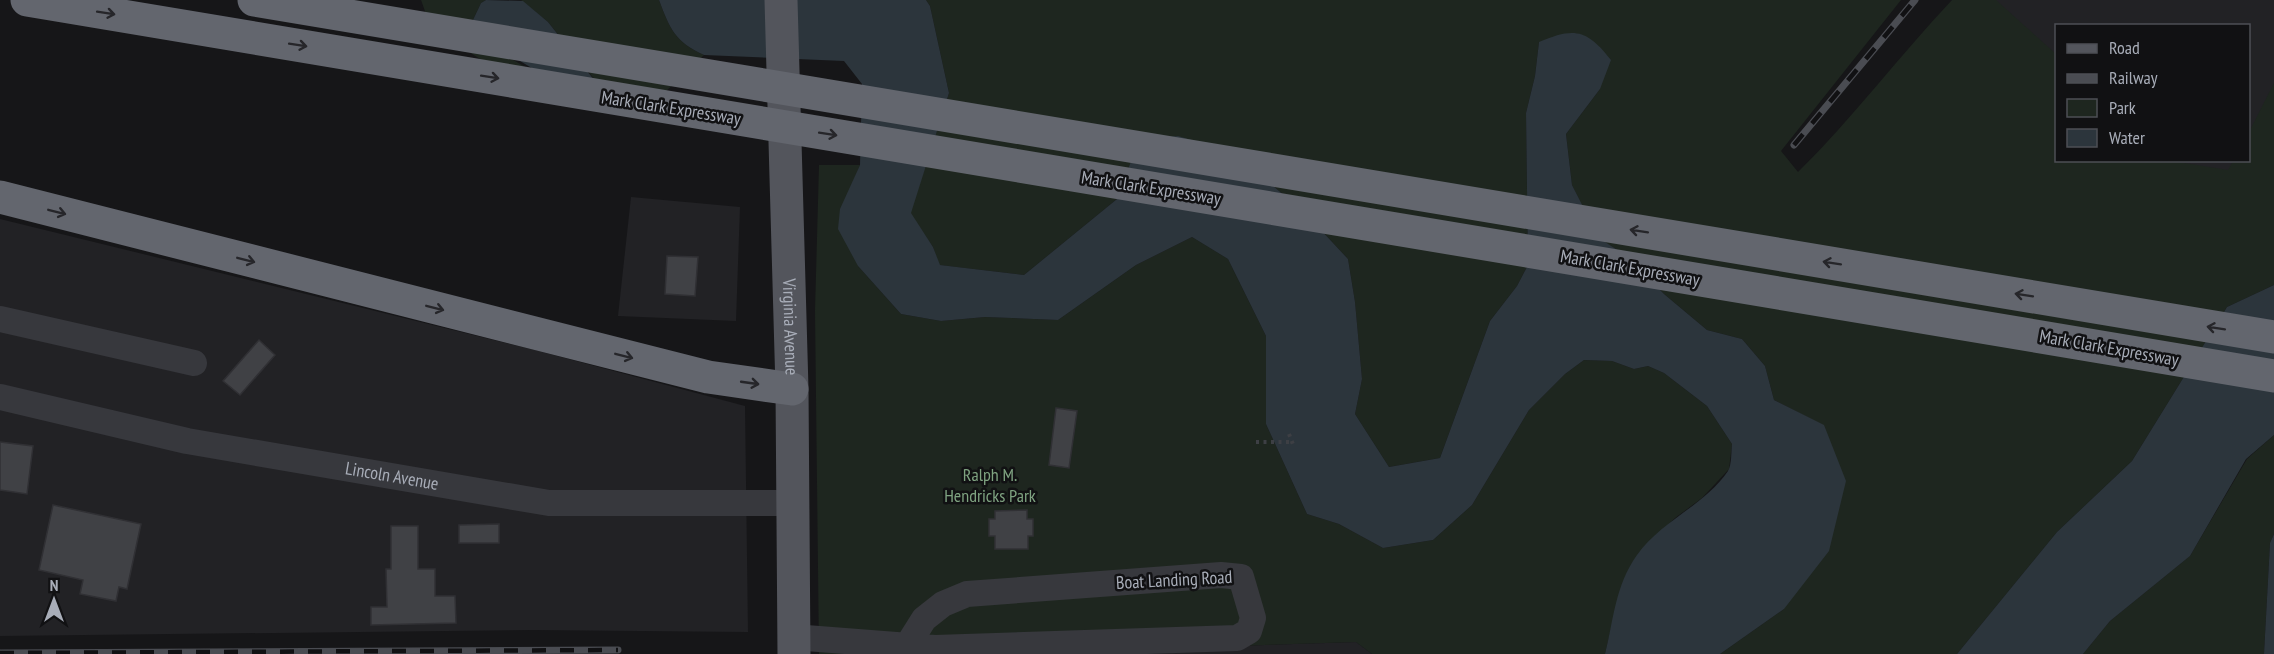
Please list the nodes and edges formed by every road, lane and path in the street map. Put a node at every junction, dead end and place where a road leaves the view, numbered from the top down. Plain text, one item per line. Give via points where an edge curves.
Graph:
1 (27, 0) edge
2 (254, 0) edge
3 (781, 0) edge
4 (0, 197) edge
5 (0, 319) edge
6 (2274, 337) edge
7 (194, 363) dead end
8 (2274, 376) edge
9 (792, 389) junction
10 (0, 398) edge
11 (1289, 434) dead end
12 (1256, 442) dead end
13 (792, 503) junction
14 (794, 645) edge
15 (907, 646) junction

1 -> 8 highway, Mark Clark Expressway, bridge
6 -> 2 highway, Mark Clark Expressway, bridge
3 - 9 main road, Virginia Avenue, bridge
4 -> 9 highway via 708,377
5 - 7 street
9 - 13 main road, Virginia Avenue
10 - 13 street, Lincoln Avenue via 187,441 549,503
11 - 12 path via 1293,444
13 - 14 main road, Virginia Avenue
14 - 15 street, Boat Landing Road
15 - 15 street, Boat Landing Road via 1237,638 1249,631 1253,618 1241,577 1221,575 967,594 943,604 924,619

